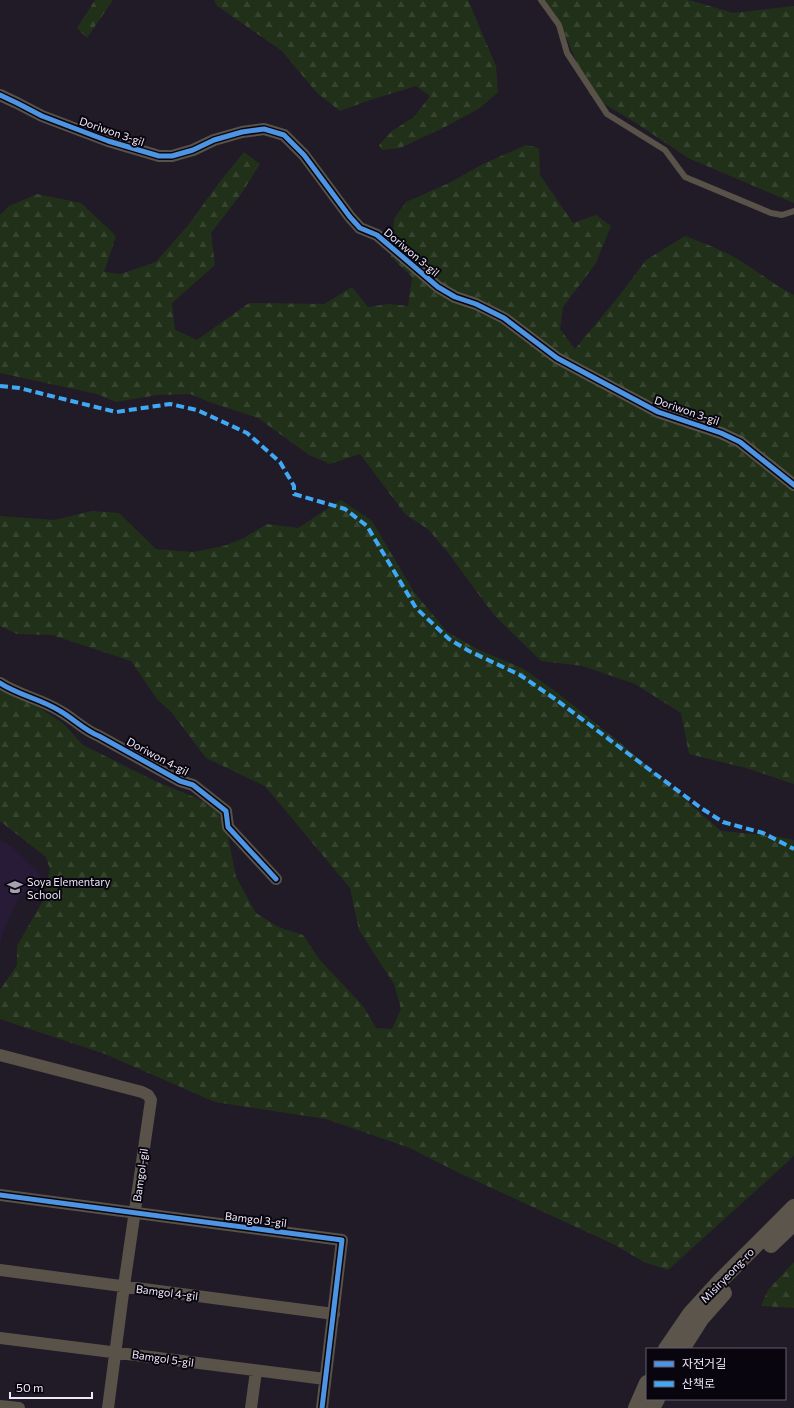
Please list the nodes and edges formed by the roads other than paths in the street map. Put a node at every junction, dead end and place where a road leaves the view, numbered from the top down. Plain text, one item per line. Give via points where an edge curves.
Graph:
1 (541, 0) edge
2 (0, 95) edge
3 (794, 211) edge
4 (794, 485) edge
5 (0, 683) edge
6 (276, 879) dead end
7 (0, 1055) edge
8 (0, 1195) edge
9 (794, 1207) edge
10 (135, 1213) junction
11 (794, 1223) edge
12 (0, 1270) edge
13 (124, 1286) junction
14 (334, 1314) junction
15 (0, 1338) edge
16 (667, 1348) edge
17 (683, 1348) edge
18 (115, 1352) junction
19 (256, 1370) junction
20 (325, 1379) junction
21 (646, 1385) edge
22 (0, 1406) edge
23 (19, 1408) edge
24 (108, 1408) edge
25 (251, 1408) edge
26 (322, 1408) edge
27 (636, 1408) edge

1 - 3 lane via 559,25 567,53 607,114 664,150 685,177 771,213
2 - 4 street, Doriwon 3-gil via 42,116 108,141 159,156 172,156 193,150 214,140 242,132 264,129 284,135 304,155 360,228 376,235 438,287 456,298 476,304 504,318 557,358 658,412 722,433 740,442
5 - 6 street, Doriwon 4-gil via 10,690 60,710 89,732 180,781 193,785 226,811 228,827
7 - 10 street, Bamgol-gil via 148,1095 150,1100
8 - 10 street, Bamgol 3-gil
9 - 16 main road, Misiryeong-ro via 690,1314
10 - 13 street, Bamgol-gil
10 - 14 street, Bamgol 3-gil via 342,1240
11 - 17 main road, Misiryeong-ro via 744,1270 702,1319
12 - 13 street, Bamgol 4-gil
13 - 14 street, Bamgol 4-gil
13 - 18 street, Bamgol-gil
14 - 20 street, Bamgol 3-gil
15 - 18 street, Bamgol 5-gil
18 - 19 street, Bamgol 5-gil
18 - 24 street, Bamgol-gil
19 - 20 street, Bamgol 5-gil
19 - 25 street
20 - 26 street, Bamgol 3-gil
21 - 27 main road
22 - 23 street

